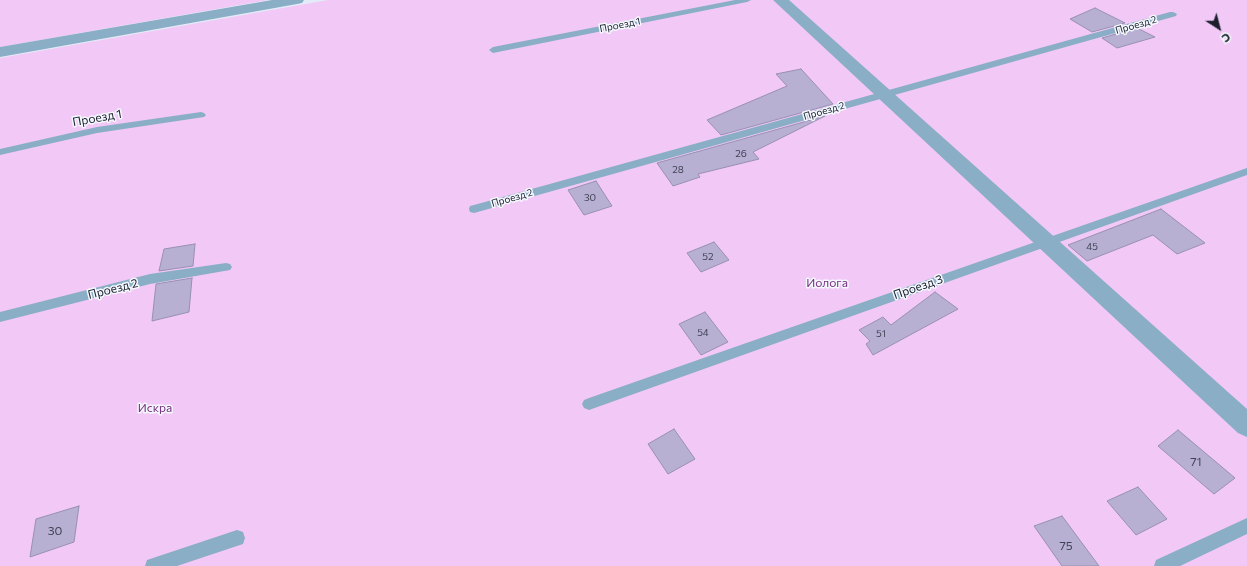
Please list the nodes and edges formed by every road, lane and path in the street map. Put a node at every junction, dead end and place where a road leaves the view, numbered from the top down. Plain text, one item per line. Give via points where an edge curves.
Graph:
1 (297, 0) edge
2 (747, 0) edge
3 (780, 0) edge
4 (1173, 14) dead end
5 (493, 50) dead end
6 (0, 52) edge
7 (884, 95) junction
8 (201, 115) dead end
9 (0, 152) edge
10 (1247, 171) edge
11 (474, 208) dead end
12 (1046, 242) junction
13 (226, 267) dead end
14 (0, 317) edge
15 (589, 404) dead end
16 (1247, 425) edge
17 (1247, 526) edge
18 (237, 538) dead end
19 (153, 566) edge
20 (1162, 566) edge

1 - 6 street
2 - 5 lane, Проезд 1
3 - 7 street
4 - 7 lane, Проезд 2
7 - 11 lane, Проезд 2
7 - 12 street
8 - 9 lane, Проезд 1 via 96,130
10 - 12 lane, Проезд 3
12 - 15 lane, Проезд 3
12 - 16 street
13 - 14 lane, Проезд 2 via 150,279
17 - 20 lane
18 - 19 lane

